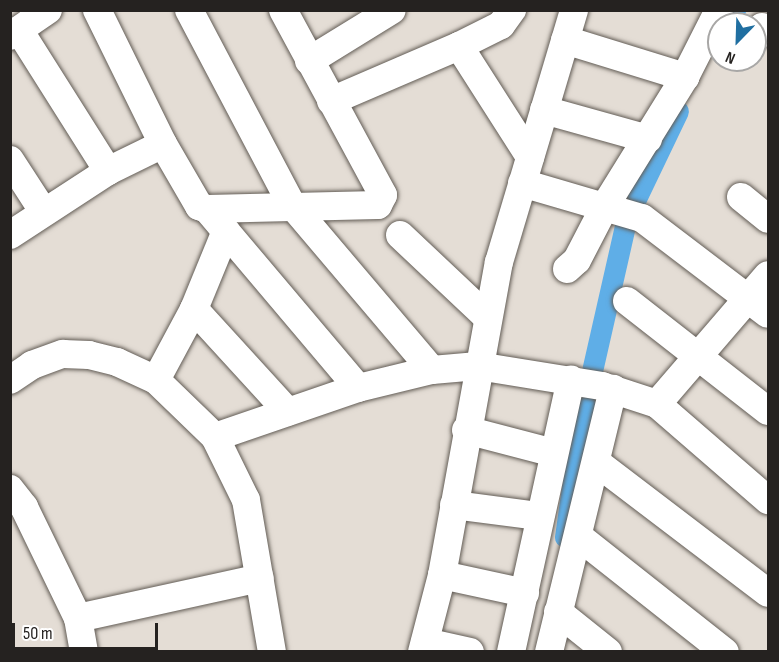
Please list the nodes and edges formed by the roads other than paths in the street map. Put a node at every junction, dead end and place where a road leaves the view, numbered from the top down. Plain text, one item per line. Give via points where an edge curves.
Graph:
1 (48, 10) edge
2 (97, 10) edge
3 (189, 10) edge
4 (392, 10) edge
5 (512, 10) edge
6 (574, 10) edge
7 (719, 10) edge
8 (294, 14) edge
9 (15, 33) edge
10 (565, 40) junction
11 (459, 46) junction
12 (309, 61) junction
13 (685, 77) junction
14 (331, 101) junction
15 (544, 110) junction
16 (648, 139) junction
17 (163, 144) junction
18 (10, 160) edge
19 (526, 170) junction
20 (108, 171) junction
21 (741, 197) dead end
22 (292, 205) junction
23 (605, 206) junction
24 (207, 209) junction
25 (43, 211) junction
26 (768, 219) edge
27 (226, 231) junction
28 (10, 235) edge
29 (400, 235) dead end
30 (567, 269) dead end
31 (768, 275) edge
32 (627, 301) dead end
33 (759, 306) edge
34 (194, 309) junction
35 (488, 318) junction
36 (701, 356) junction
37 (477, 366) junction
38 (432, 370) junction
39 (10, 380) edge
40 (156, 380) junction
41 (592, 384) junction
42 (358, 388) junction
43 (657, 404) junction
44 (768, 411) edge
45 (288, 412) junction
46 (466, 430) junction
47 (215, 437) junction
48 (554, 453) junction
49 (596, 462) junction
50 (10, 489) edge
51 (768, 500) edge
52 (454, 505) junction
53 (538, 516) junction
54 (578, 536) junction
55 (442, 575) junction
56 (260, 579) junction
57 (525, 593) junction
58 (768, 593) edge
59 (558, 612) junction
60 (78, 618) junction
61 (423, 647) edge
62 (84, 651) edge
63 (272, 651) edge
64 (470, 651) edge
65 (511, 651) edge
66 (549, 651) edge
67 (608, 651) edge
68 (725, 651) edge

1 - 9 street
2 - 17 street
3 - 22 street
4 - 12 street
5 - 11 street via 501,25
6 - 10 street
7 - 13 street
8 - 12 street
9 - 20 street
10 - 13 street
10 - 15 street
11 - 14 street
11 - 19 street
12 - 14 street
13 - 16 street
14 - 22 street via 383,195 382,200 378,205
15 - 16 street
15 - 19 street
16 - 23 street
17 - 20 street
17 - 24 street via 196,203
18 - 25 street
19 - 23 street
19 - 35 street via 499,262
20 - 25 street
21 - 26 street
22 - 24 street
22 - 38 street
23 - 30 street via 577,260
23 - 33 street via 642,218
24 - 27 street
25 - 28 street
27 - 34 street
27 - 42 street
29 - 35 street
31 - 33 street
32 - 36 street
33 - 36 street
34 - 40 street
34 - 45 street
35 - 37 street
36 - 43 street
36 - 44 street
37 - 38 street
37 - 41 street
37 - 46 street
38 - 42 street
39 - 40 street via 32,365 72,354 117,362
40 - 47 street
41 - 43 street
41 - 48 street
41 - 49 street
42 - 45 street
43 - 51 street
45 - 47 street
46 - 48 street
46 - 52 street
47 - 56 street via 246,500
48 - 53 street
49 - 54 street
49 - 58 street
50 - 60 street via 24,507
52 - 53 street
52 - 55 street
53 - 57 street
54 - 59 street
54 - 68 street
55 - 57 street
55 - 61 street
56 - 60 street
56 - 63 street
57 - 65 street
59 - 66 street
59 - 67 street
60 - 62 street
61 - 64 street

